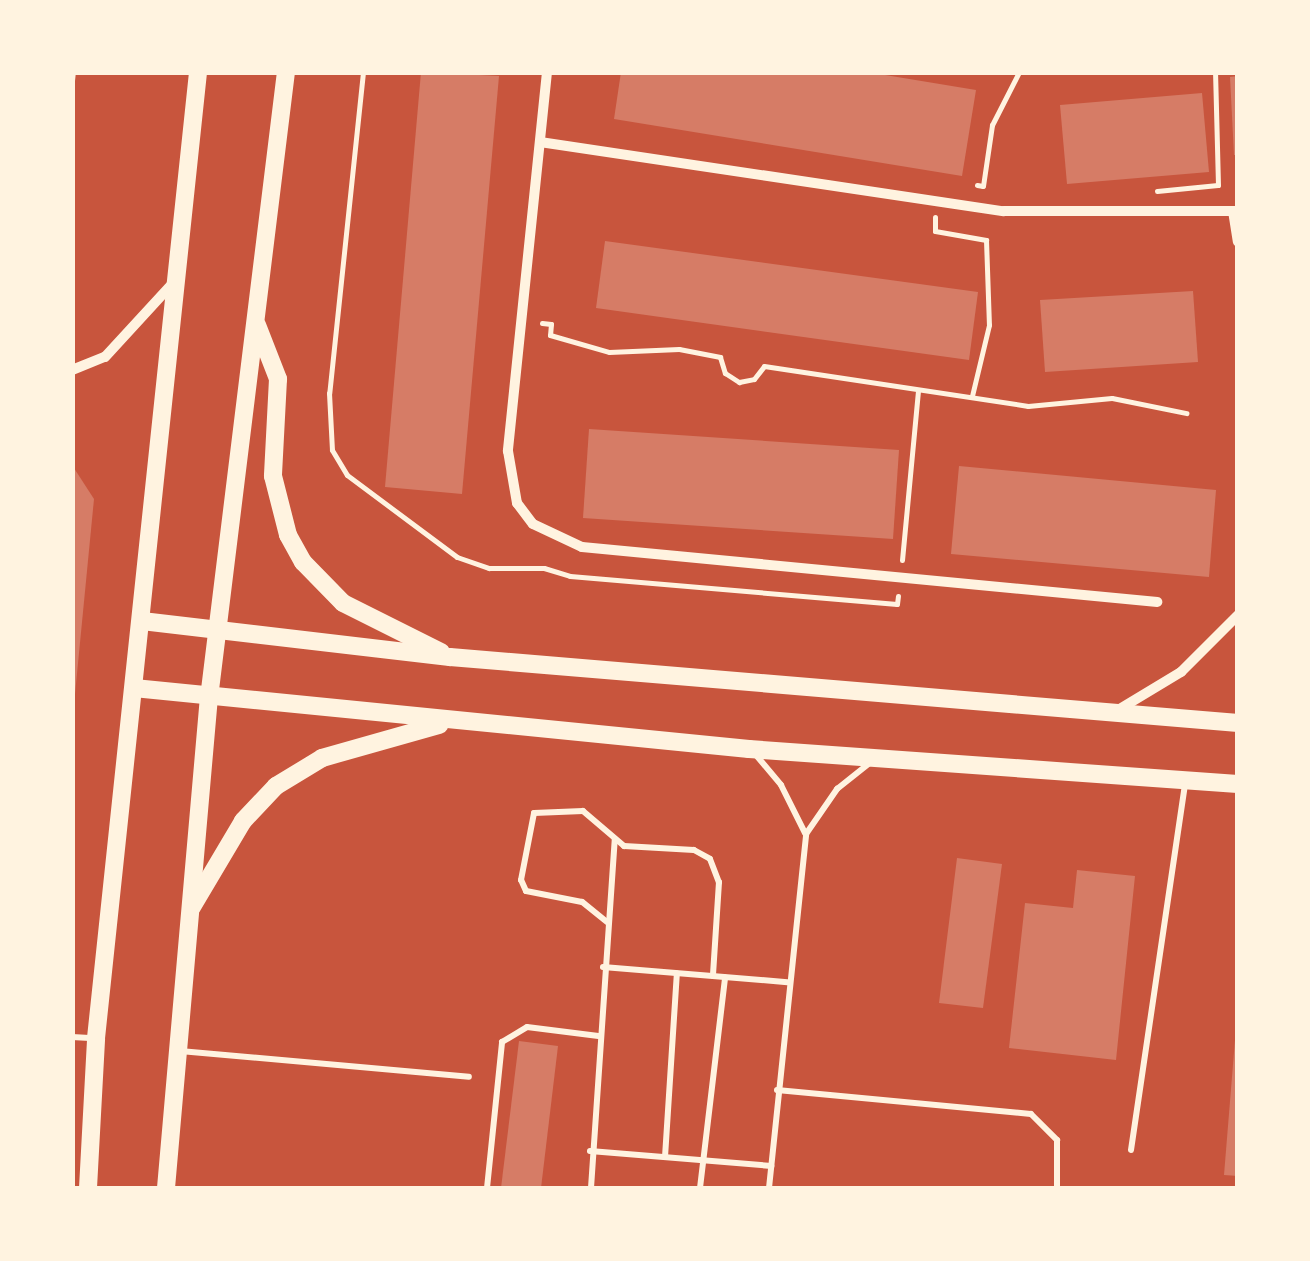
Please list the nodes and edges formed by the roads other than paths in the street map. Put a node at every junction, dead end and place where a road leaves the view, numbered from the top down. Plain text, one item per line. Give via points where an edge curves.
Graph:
1 (73, 72) edge
2 (198, 72) edge
3 (286, 72) edge
4 (547, 72) edge
5 (72, 81) edge
6 (540, 142) junction
7 (1235, 211) edge
8 (1238, 242) edge
9 (176, 280) junction
10 (257, 324) junction
11 (72, 370) edge
12 (1157, 602) dead end
13 (1238, 615) edge
14 (142, 620) junction
15 (218, 632) junction
16 (450, 657) junction
17 (134, 688) junction
18 (209, 698) junction
19 (1116, 711) junction
20 (452, 722) junction
21 (1238, 723) edge
22 (749, 748) junction
23 (876, 758) junction
24 (1186, 778) junction
25 (1238, 784) edge
26 (806, 834) junction
27 (615, 840) junction
28 (191, 907) junction
29 (607, 922) junction
30 (603, 967) junction
31 (676, 973) junction
32 (712, 976) junction
33 (725, 977) junction
34 (787, 982) junction
35 (598, 1036) junction
36 (72, 1037) edge
37 (96, 1038) junction
38 (178, 1050) junction
39 (469, 1077) dead end
40 (777, 1090) junction
41 (1131, 1150) dead end
42 (590, 1151) junction
43 (665, 1157) junction
44 (708, 1161) junction
45 (770, 1166) junction
46 (88, 1188) edge
47 (166, 1188) edge
48 (487, 1188) edge
49 (591, 1188) edge
50 (700, 1188) edge
51 (768, 1188) edge
52 (1057, 1188) edge

1 - 5 lane
2 - 9 street
3 - 10 street
4 - 6 street
6 - 7 street via 970,206 1157,215
6 - 12 street via 508,478 533,524 582,546
7 - 8 street
9 - 11 street via 105,357
9 - 14 street
10 - 15 street
10 - 16 street via 278,379 278,506 303,562 343,604
13 - 19 street via 1181,672
14 - 15 street
14 - 17 street
15 - 16 street
15 - 18 street
16 - 19 street
17 - 18 street
17 - 37 street
18 - 20 street
18 - 28 street
19 - 21 street
20 - 22 street
20 - 28 street via 322,758 276,786 243,821
22 - 23 street
22 - 26 lane via 782,785
23 - 24 street
23 - 26 lane via 838,789
24 - 25 street
24 - 41 lane
26 - 34 lane
27 - 29 lane
27 - 29 lane via 583,811 534,813 521,880 530,895 582,902
27 - 32 lane via 636,848 694,850 715,865
28 - 38 street
29 - 30 lane
30 - 31 lane
30 - 35 lane
31 - 32 lane
31 - 43 lane
32 - 33 lane
33 - 34 lane
33 - 44 lane
34 - 40 lane
35 - 42 lane
35 - 48 lane via 527,1028 502,1042
36 - 37 lane
37 - 46 street
38 - 39 lane
38 - 47 street
40 - 45 lane
40 - 52 lane via 1030,1114 1057,1140
42 - 43 lane
42 - 49 lane
43 - 44 lane
44 - 45 lane
44 - 50 lane
45 - 51 lane

